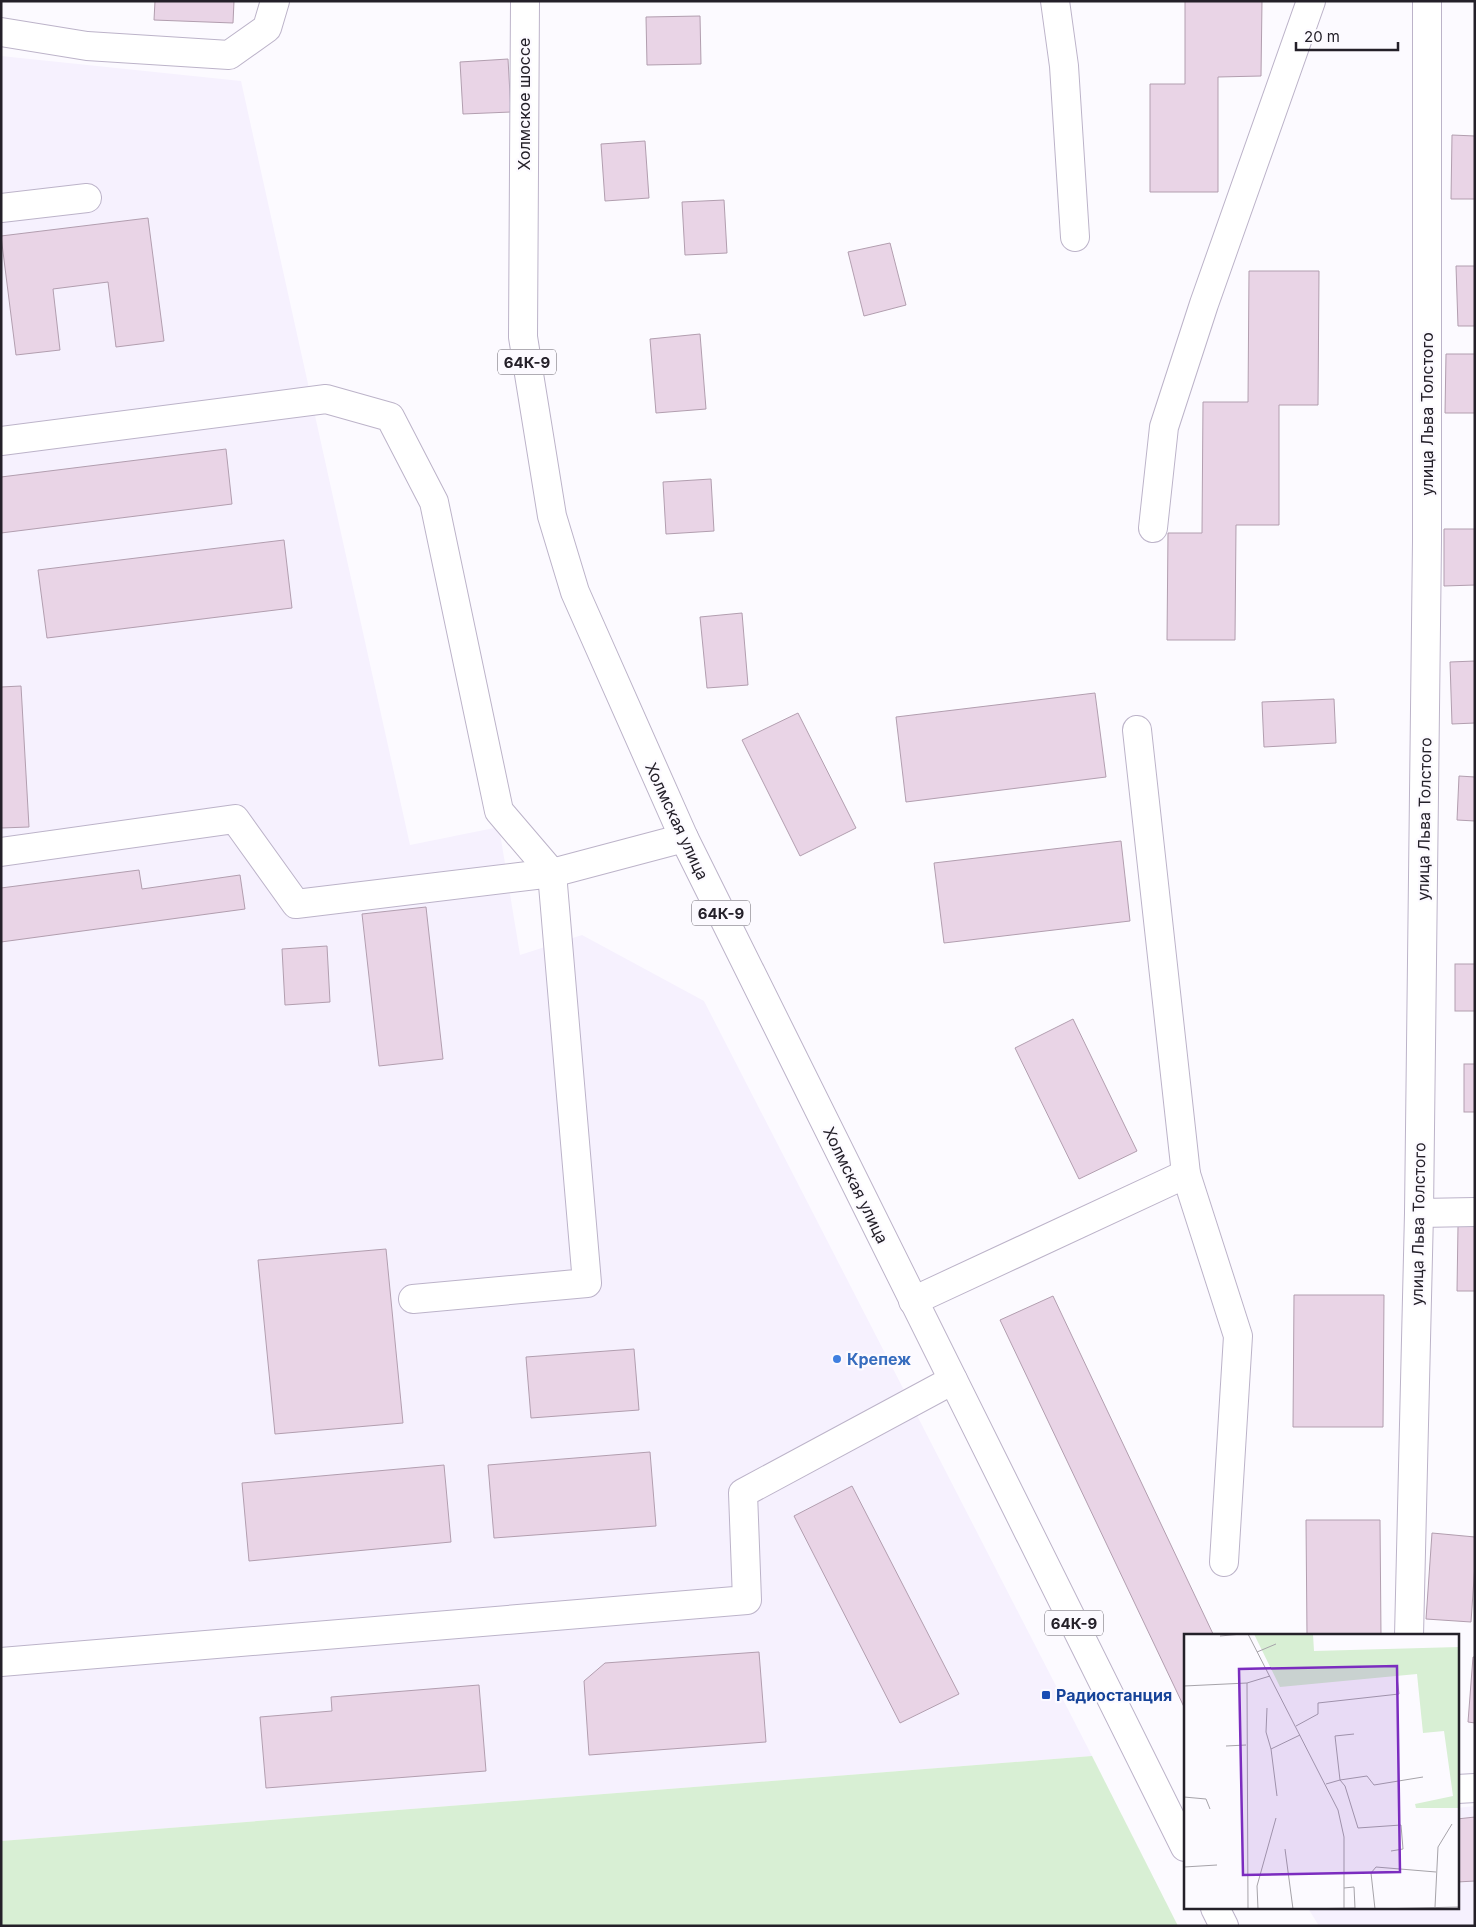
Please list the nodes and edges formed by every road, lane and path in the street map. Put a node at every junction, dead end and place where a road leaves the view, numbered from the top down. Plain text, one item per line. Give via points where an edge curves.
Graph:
1 (274, 1) edge
2 (525, 1) edge
3 (1055, 1) edge
4 (1311, 1) edge
5 (1427, 1) edge
6 (1, 32) edge
7 (87, 198) dead end
8 (524, 206) joint
9 (1, 208) edge
10 (1075, 237) dead end
11 (1, 441) edge
12 (1153, 528) dead end
13 (1137, 730) dead end
14 (684, 838) junction
15 (1, 852) edge
16 (552, 873) junction
17 (1186, 1174) junction
18 (1475, 1212) edge
19 (1419, 1213) junction
20 (412, 1299) dead end
21 (913, 1300) junction
22 (953, 1380) junction
23 (1224, 1562) dead end
24 (1409, 1634) edge
25 (1, 1662) edge
26 (1475, 1788) edge
27 (1458, 1789) edge
28 (1184, 1845) edge
29 (1216, 1910) edge
30 (1224, 1926) edge

1 - 6 main road via 266,28 229,55 87,46
2 - 8 main road, Холмское шоссе / 64К-9
3 - 10 main road via 1064,66
4 - 12 main road via 1164,427
5 - 19 main road, улица Льва Толстого via 1428,541
7 - 9 main road
8 - 14 main road, Холмская улица / 64К-9 via 523,336 552,516 574,592
11 - 16 main road via 326,400 390,417 434,502 499,811
13 - 17 main road
14 - 16 main road
14 - 21 main road, Холмская улица / 64К-9
15 - 16 main road via 235,819 296,904
16 - 20 main road via 587,1283
17 - 21 main road
17 - 23 main road via 1238,1336
18 - 19 main road
19 - 24 main road, улица Льва Толстого
21 - 22 main road, Холмская улица / 64К-9
22 - 25 main road via 743,1493 747,1600
22 - 28 main road, Холмская улица / 64К-9
26 - 27 main road
29 - 30 main road

